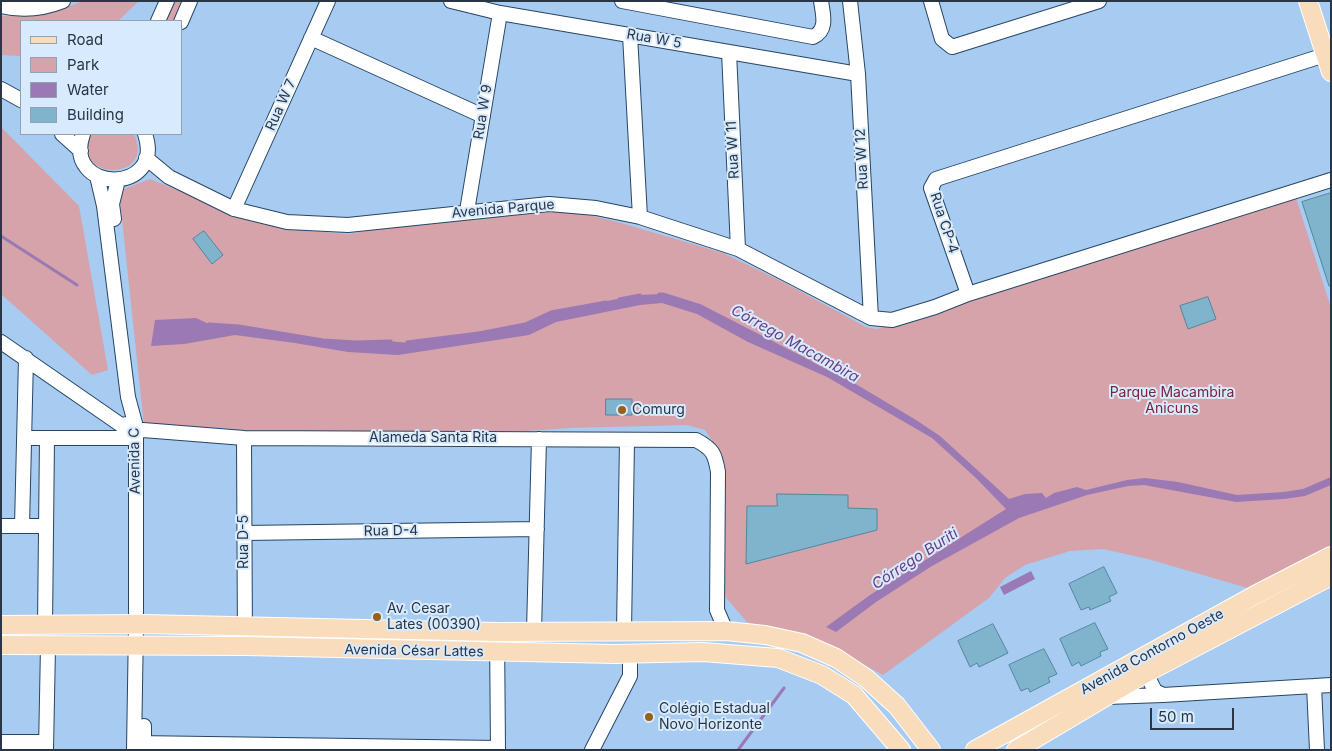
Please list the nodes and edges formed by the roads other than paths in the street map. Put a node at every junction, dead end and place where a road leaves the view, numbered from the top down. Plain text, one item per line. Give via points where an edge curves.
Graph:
1 (63, 1) edge
2 (167, 1) edge
3 (190, 1) edge
4 (328, 1) edge
5 (451, 1) edge
6 (622, 1) edge
7 (821, 1) edge
8 (850, 1) edge
9 (930, 1) edge
10 (1099, 1) edge
11 (1308, 1) edge
12 (1, 6) edge
13 (500, 13) junction
14 (158, 20) edge
15 (182, 20) edge
16 (630, 35) junction
17 (311, 38) junction
18 (729, 52) junction
19 (1328, 64) edge
20 (858, 74) junction
21 (1, 88) edge
22 (1, 98) edge
23 (20, 99) edge
24 (20, 108) edge
25 (483, 116) junction
26 (63, 135) edge
27 (83, 135) edge
28 (145, 135) edge
29 (81, 151) junction
30 (146, 158) junction
31 (137, 171) junction
32 (97, 176) junction
33 (169, 177) junction
34 (118, 180) junction
35 (1331, 180) edge
36 (234, 209) junction
37 (467, 212) junction
38 (640, 216) junction
39 (738, 249) junction
40 (968, 294) junction
41 (872, 318) junction
42 (1, 342) edge
43 (26, 358) junction
44 (138, 430) junction
45 (24, 438) junction
46 (47, 438) junction
47 (244, 438) junction
48 (539, 439) junction
49 (627, 440) junction
50 (1, 526) edge
51 (22, 526) junction
52 (46, 526) junction
53 (537, 529) junction
54 (244, 533) junction
55 (1331, 556) edge
56 (1331, 576) edge
57 (1254, 595) junction
58 (1265, 611) junction
59 (140, 624) junction
60 (1, 625) edge
61 (45, 625) junction
62 (245, 626) junction
63 (534, 631) junction
64 (624, 631) junction
65 (726, 631) junction
66 (497, 632) junction
67 (1, 645) edge
68 (48, 646) junction
69 (140, 646) junction
70 (245, 646) junction
71 (498, 653) junction
72 (630, 654) junction
73 (1146, 673) junction
74 (1331, 685) edge
75 (1314, 686) junction
76 (1163, 695) junction
77 (1108, 697) junction
78 (1, 742) edge
79 (46, 746) edge
80 (139, 746) edge
81 (242, 747) edge
82 (444, 749) edge
83 (498, 749) edge
84 (592, 750) edge
85 (901, 750) edge
86 (931, 750) edge
87 (975, 750) edge
88 (1016, 750) edge
89 (1317, 750) edge

1 - 12 street via 50,6 16,9
2 - 14 street
3 - 15 street
4 - 17 street, Rua W 7
5 - 13 street, Rua W 5
6 - 7 street via 813,37 824,28
8 - 20 street, Rua W 12
9 - 10 street via 942,40 952,47
11 - 19 main road
13 - 16 street, Rua W 5
13 - 25 street, Rua W 9
16 - 18 street, Rua W 5
16 - 38 street
17 - 25 street
17 - 36 street, Rua W 7
18 - 20 street, Rua W 5
18 - 39 street, Rua W 11
19 - 40 street, Rua CP-4 via 936,179 931,188
20 - 41 street, Rua W 12
21 - 23 street
22 - 24 street
25 - 37 street, Rua W 9
26 - 29 street
27 - 29 street
28 - 30 street
29 - 32 street via 86,165
30 - 31 street
30 - 33 street, Avenida Parque
31 - 33 street, Avenida Parque
31 - 34 street
32 - 34 street
32 - 44 street, Avenida C via 104,206 128,397
33 - 36 street, Avenida Parque
34 - 44 street, Avenida C via 112,204
35 - 40 street
36 - 37 street, Avenida Parque via 286,222 348,225
37 - 38 street, Avenida Parque via 550,204
38 - 39 street, Avenida Parque
39 - 41 street, Avenida Parque
40 - 41 street, Avenida Parque via 892,320
42 - 43 street, Alameda Santa Rita
43 - 44 street, Alameda Santa Rita via 121,424
43 - 45 street
44 - 46 street
44 - 47 street, Alameda Santa Rita
44 - 59 street, Avenida C
45 - 46 street
45 - 51 street
46 - 52 street
47 - 48 street, Alameda Santa Rita
47 - 54 street, Rua D-5
48 - 49 street, Alameda Santa Rita
48 - 53 street
49 - 64 street
49 - 65 street, Alameda Santa Rita via 696,440 708,446 716,457 717,610
50 - 51 street
51 - 52 street
52 - 61 street
53 - 54 street, Rua D-4
53 - 63 street
54 - 62 street, Rua D-5
55 - 57 main road, Avenida Contorno Oeste
56 - 58 main road, Avenida Contorno Oeste
57 - 58 main road
57 - 87 main road, Avenida Contorno Oeste
58 - 73 main road, Avenida Contorno Oeste
59 - 61 main road, Avenida César Lattes
59 - 62 main road, Avenida César Lattes
59 - 69 street, Avenida C
60 - 61 main road, Avenida César Lattes
62 - 66 main road, Avenida César Lattes
62 - 70 street, Rua D-5
63 - 64 main road, Avenida César Lattes
63 - 66 main road, Avenida César Lattes
64 - 65 main road, Avenida César Lattes
65 - 86 main road, Avenida César Lattes via 802,643 836,658 866,678 897,706
66 - 71 street
67 - 68 main road, Avenida César Lattes
68 - 69 main road, Avenida César Lattes
68 - 79 street
69 - 70 main road, Avenida César Lattes
69 - 80 street, Avenida C
70 - 71 main road, Avenida César Lattes
71 - 72 main road, Avenida César Lattes
71 - 83 street
72 - 84 street via 630,676
72 - 85 main road, Avenida César Lattes via 704,652 778,658 822,675 854,695
73 - 76 street via 1155,691
73 - 77 main road, Avenida Contorno Oeste
74 - 75 street
75 - 76 street
75 - 89 street
76 - 77 street
77 - 88 main road, Avenida Contorno Oeste
78 - 79 street
80 - 81 street
81 - 82 street
82 - 83 street

